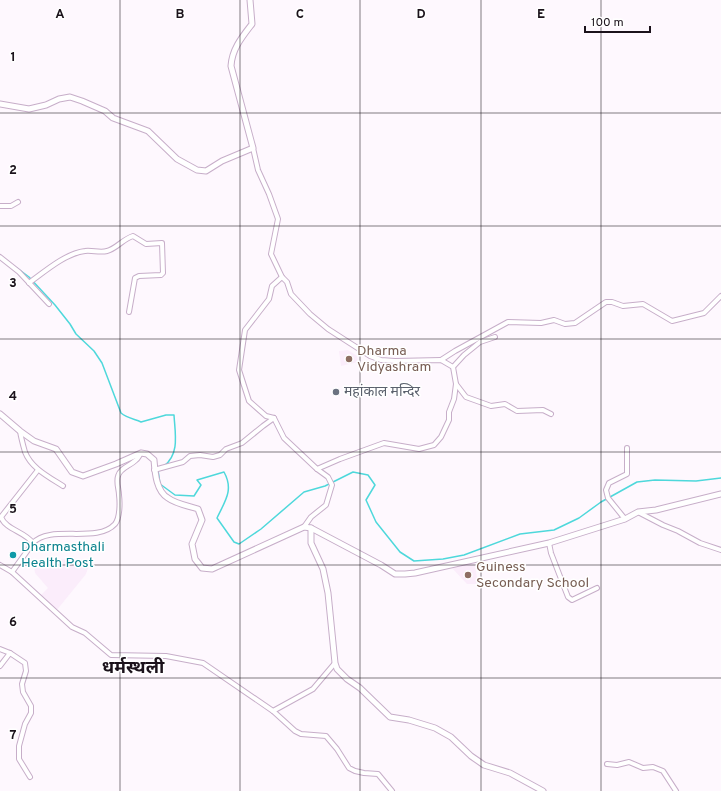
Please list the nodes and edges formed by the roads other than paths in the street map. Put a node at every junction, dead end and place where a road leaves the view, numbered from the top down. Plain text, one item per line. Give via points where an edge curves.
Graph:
1 (250, 0) edge
2 (0, 104) edge
3 (253, 148) junction
4 (18, 202) dead end
5 (0, 206) edge
6 (0, 257) edge
7 (282, 277) junction
8 (29, 283) junction
9 (721, 296) edge
10 (49, 304) dead end
11 (129, 312) dead end
12 (495, 337) dead end
13 (441, 360) junction
14 (453, 367) junction
15 (456, 384) junction
16 (0, 414) edge
17 (552, 414) dead end
18 (274, 418) junction
19 (20, 431) junction
20 (627, 448) dead end
21 (141, 453) junction
22 (156, 469) junction
23 (317, 469) junction
24 (38, 470) junction
25 (63, 486) dead end
26 (721, 494) edge
27 (638, 512) junction
28 (625, 519) junction
29 (304, 527) junction
30 (311, 528) junction
31 (33, 543) junction
32 (549, 543) junction
33 (721, 550) edge
34 (0, 565) edge
35 (12, 572) junction
36 (597, 588) dead end
37 (0, 649) edge
38 (10, 653) junction
39 (335, 663) junction
40 (0, 666) edge
41 (273, 711) junction
42 (607, 764) dead end
43 (30, 777) dead end
44 (392, 791) edge
45 (543, 791) edge
46 (676, 791) edge

1 - 3 street via 252,24 239,41 231,66
2 - 3 street via 29,109 70,97 82,100 104,110 112,118 148,131 177,159 206,172 222,161
3 - 7 street via 258,170 278,219 271,254
4 - 5 street via 12,206
6 - 8 street
7 - 13 street via 287,282 291,294 310,314 370,356 395,361
7 - 18 street via 272,286 269,299 245,330 239,370 248,401 266,416
8 - 10 street
8 - 11 street via 70,255 85,251 108,251 132,236 146,244 162,243 163,273 136,278
9 - 13 street via 704,313 672,321 644,304 623,306 606,302 575,323 566,324 554,320 541,323 508,322
12 - 14 street via 480,342
13 - 14 street
14 - 15 street
15 - 17 street via 466,397 490,406 505,404 517,410 543,410
15 - 23 street via 449,420 434,445 419,449 384,444
16 - 19 street
18 - 22 street via 242,443 226,449 220,455 213,458 190,456 183,462
18 - 23 street via 284,438
19 - 21 street via 34,441 56,449 72,472 83,476
19 - 24 street via 26,453
20 - 28 street via 627,474 609,483 606,490 608,498
21 - 22 street via 154,460
21 - 31 street via 137,460 119,473 118,516 116,523 109,529 42,537
22 - 29 street via 159,488 167,498 198,509 202,520 192,544 194,559 202,568 212,569
23 - 29 street via 328,477 332,484 326,505 311,517
24 - 25 street
24 - 31 street via 1,517 2,521 29,537
26 - 27 street
27 - 28 street
27 - 33 street via 700,543
28 - 32 street
29 - 30 street
30 - 32 street via 395,574 415,573
30 - 39 street via 311,543 323,569 326,585
31 - 35 street
32 - 36 street via 568,596 572,600
34 - 35 street
35 - 41 street via 72,627 85,633 111,655 166,656 203,663
37 - 38 street
38 - 40 street
38 - 43 street via 25,663 26,671 22,684 23,692 31,706 31,713 19,746 19,759
39 - 41 street via 312,690
39 - 45 street via 347,679 390,717 435,728 451,737 484,765 510,773
41 - 44 street via 301,734 326,736 349,768 378,774
42 - 46 street via 629,762 643,768 653,767 662,771

